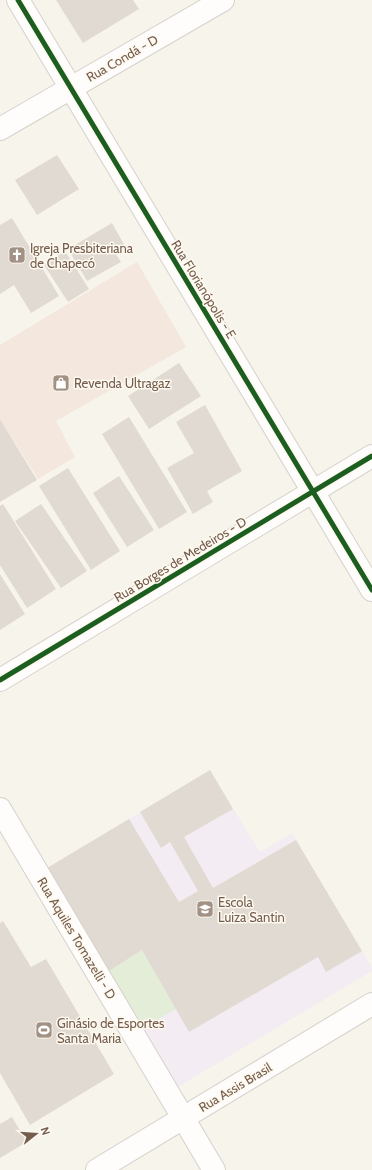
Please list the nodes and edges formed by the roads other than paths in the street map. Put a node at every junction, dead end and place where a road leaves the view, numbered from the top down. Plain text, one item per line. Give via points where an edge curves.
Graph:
1 (18, 0) edge
2 (223, 0) edge
3 (70, 88) junction
4 (0, 129) edge
5 (372, 456) edge
6 (313, 491) junction
7 (372, 590) edge
8 (0, 680) edge
9 (0, 809) edge
10 (372, 1004) edge
11 (183, 1118) junction
12 (97, 1170) edge
13 (214, 1170) edge

1 - 3 street, Rua Florianópolis - E
2 - 3 street, Rua Condá - D
3 - 4 street, Rua Condá - D
3 - 6 street, Rua Florianópolis - E
5 - 6 street, Rua Borges de Medeiros - D
6 - 7 street, Rua Florianópolis - E
6 - 8 street, Rua Borges de Medeiros - D
9 - 11 street, Rua Aquiles Tomazelli - D
10 - 11 street, Rua Assis Brasil
11 - 12 street, Rua Assis Brasil
11 - 13 street, Rua Aquiles Tomazelli - D

